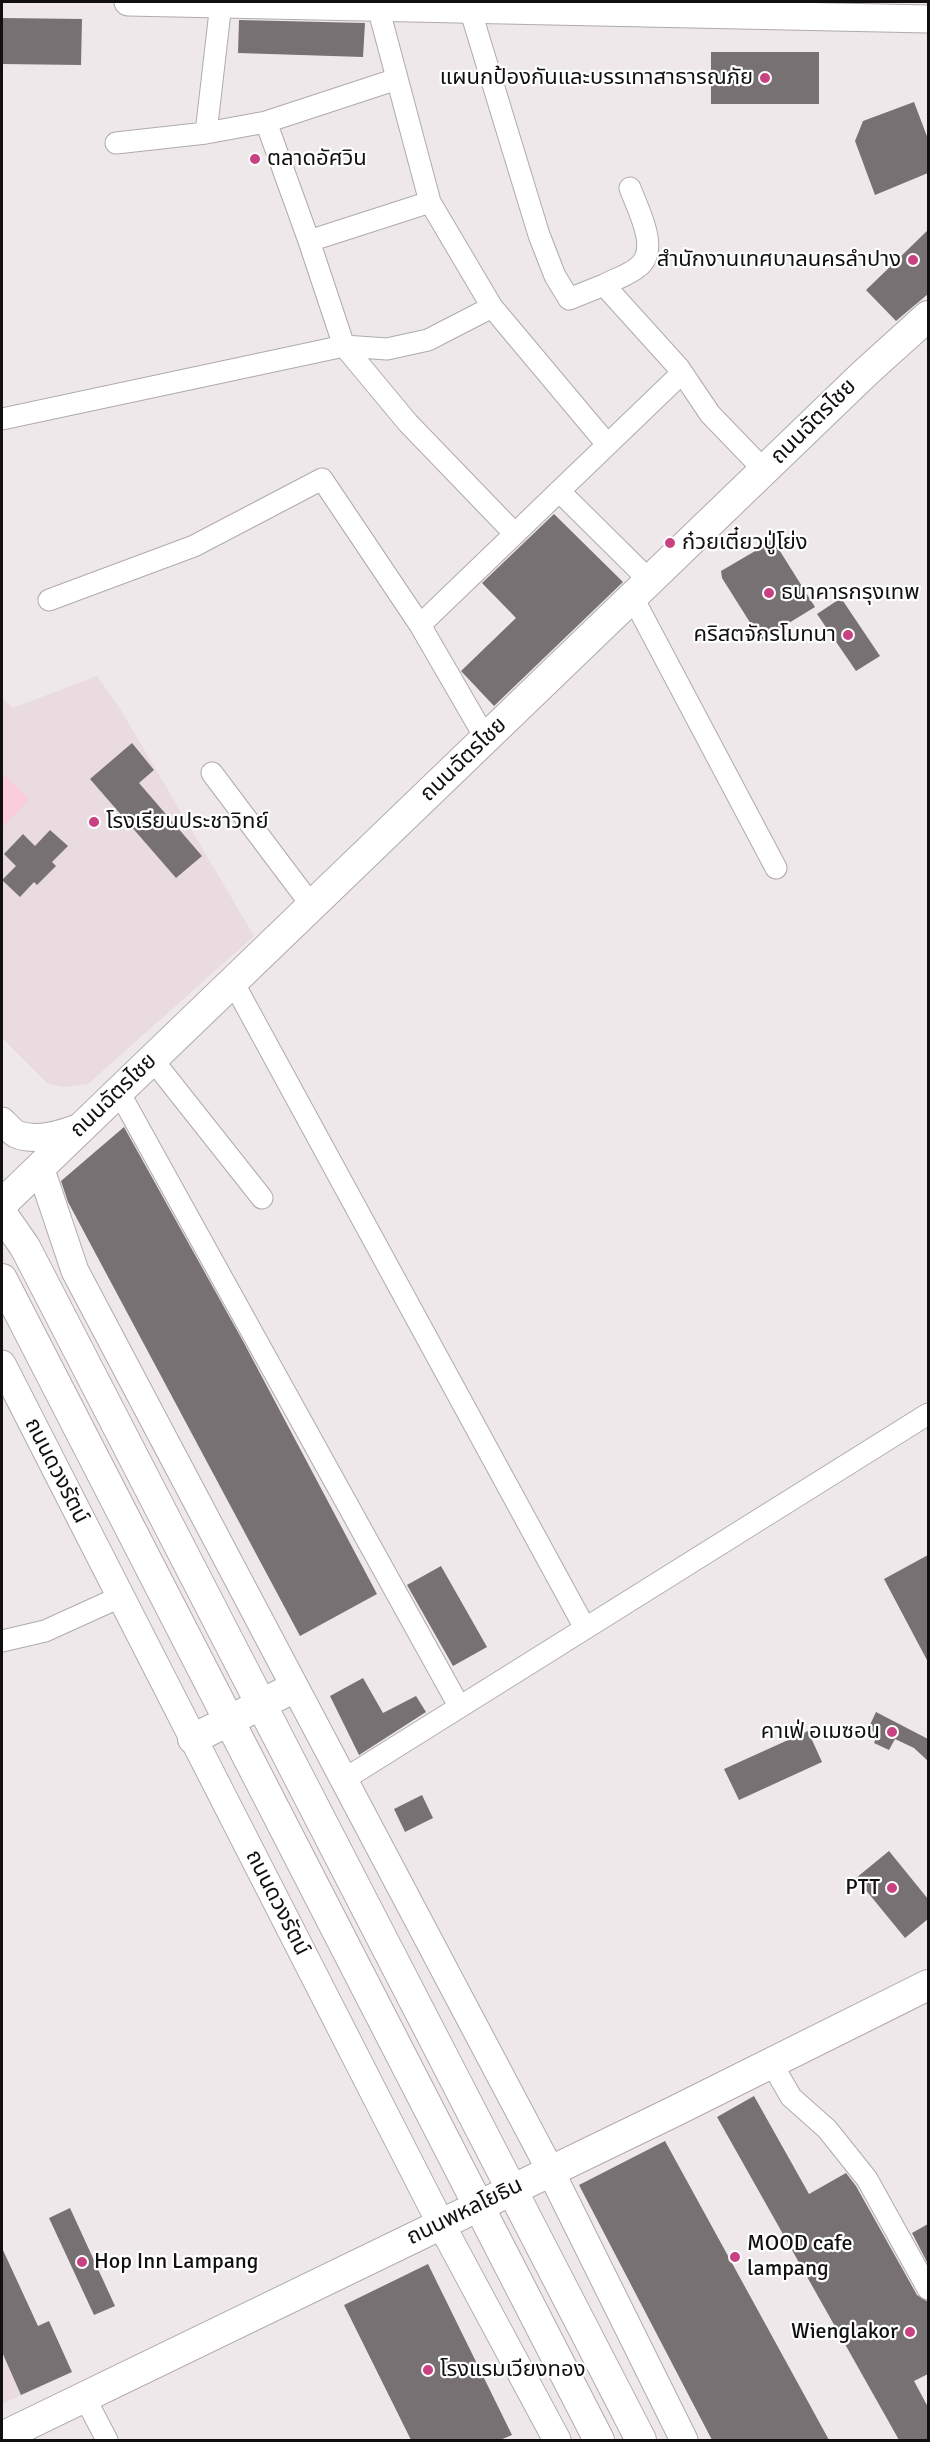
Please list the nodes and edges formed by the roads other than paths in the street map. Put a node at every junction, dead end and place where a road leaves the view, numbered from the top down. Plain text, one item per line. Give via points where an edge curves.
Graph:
1 (128, 2) edge
2 (221, 3) junction
3 (378, 7) junction
4 (655, 7) edge
5 (470, 9) junction
6 (928, 19) edge
7 (397, 79) junction
8 (266, 123) junction
9 (206, 133) junction
10 (116, 143) dead end
11 (630, 188) dead end
12 (430, 202) junction
13 (309, 241) junction
14 (604, 285) junction
15 (492, 307) junction
16 (928, 316) edge
17 (344, 346) junction
18 (682, 373) junction
19 (2, 419) edge
20 (606, 444) junction
21 (765, 471) junction
22 (559, 490) junction
23 (514, 534) junction
24 (641, 590) junction
25 (49, 600) dead end
26 (420, 626) junction
27 (486, 739) junction
28 (212, 773) dead end
29 (776, 868) dead end
30 (312, 906) junction
31 (233, 982) junction
32 (152, 1059) junction
33 (119, 1092) junction
34 (2, 1121) edge
35 (83, 1126) junction
36 (40, 1167) junction
37 (262, 1198) dead end
38 (2, 1204) edge
39 (2, 1214) edge
40 (2, 1279) edge
41 (2, 1364) edge
42 (928, 1414) edge
43 (120, 1597) junction
44 (585, 1628) junction
45 (2, 1641) edge
46 (293, 1688) junction
47 (260, 1705) junction
48 (459, 1706) junction
49 (229, 1721) junction
50 (193, 1739) junction
51 (343, 1780) junction
52 (928, 1985) edge
53 (772, 2064) junction
54 (550, 2170) junction
55 (513, 2189) junction
56 (478, 2206) junction
57 (441, 2224) junction
58 (928, 2289) edge
59 (84, 2396) junction
60 (2, 2437) edge
61 (107, 2440) edge
62 (557, 2440) edge
63 (599, 2440) edge
64 (641, 2440) edge
65 (684, 2440) edge

1 - 2 street
2 - 3 street
2 - 9 street
3 - 5 street
3 - 7 street
4 - 5 street
4 - 6 street
5 - 14 street via 555,276 569,299
7 - 8 street
7 - 12 street
8 - 9 street
8 - 13 street
9 - 10 street
11 - 14 street via 647,235 648,252 640,266
12 - 13 street
12 - 15 street
13 - 17 street
14 - 18 street
15 - 17 street via 428,340 387,349
15 - 20 street
16 - 21 main road, ถนนฉัตรไชย
17 - 19 street
17 - 23 street via 408,423
18 - 20 street
18 - 21 street via 710,414
20 - 22 street
21 - 24 main road, ถนนฉัตรไชย
22 - 23 street
22 - 24 street
23 - 26 street
24 - 27 main road, ถนนฉัตรไชย
24 - 29 street
25 - 26 street via 194,546 322,479
26 - 27 street
27 - 30 main road, ถนนฉัตรไชย
28 - 30 street
30 - 31 main road, ถนนฉัตรไชย
31 - 32 main road, ถนนฉัตรไชย
31 - 44 street
32 - 33 main road, ถนนฉัตรไชย
32 - 37 street
33 - 35 main road, ถนนฉัตรไชย
33 - 48 street
34 - 35 street via 16,1134 37,1137 59,1135
35 - 36 main road, ถนนฉัตรไชย
36 - 38 main road, ถนนฉัตรไชย
36 - 46 street via 75,1271
39 - 47 main road via 25,1247
40 - 49 main road
41 - 43 street, ถนนดวงรัตน์
42 - 44 street
43 - 45 street via 45,1631
43 - 50 street, ถนนดวงรัตน์
44 - 48 street
46 - 47 main road
46 - 51 street
47 - 49 main road
47 - 55 main road
48 - 51 street
49 - 50 main road
49 - 56 main road
50 - 57 street, ถนนดวงรัตน์
51 - 54 street
52 - 53 main road, ถนนพหลโยธิน
53 - 54 main road, ถนนพหลโยธิน
53 - 58 street via 791,2097 827,2129 867,2179
54 - 55 main road, ถนนพหลโยธิน
54 - 65 street
55 - 56 main road, ถนนพหลโยธิน
55 - 64 main road
56 - 57 main road, ถนนพหลโยธิน
56 - 63 main road
57 - 59 main road, ถนนพหลโยธิน
57 - 62 street, ถนนดวงรัตน์
59 - 60 main road, ถนนพหลโยธิน
59 - 61 street

